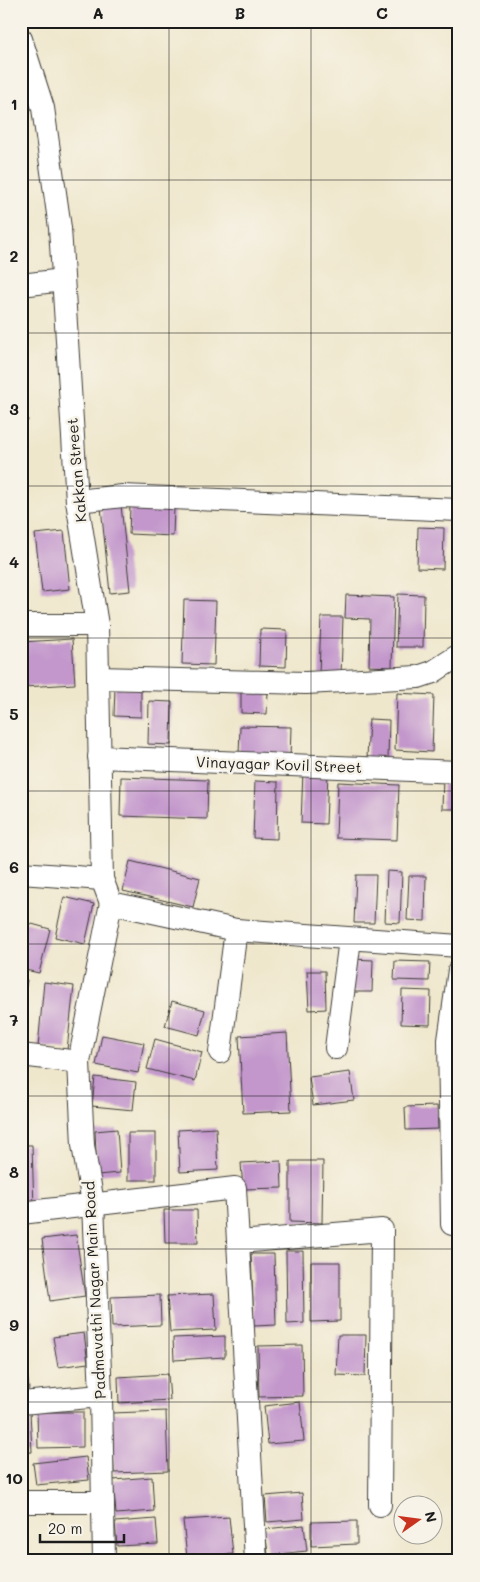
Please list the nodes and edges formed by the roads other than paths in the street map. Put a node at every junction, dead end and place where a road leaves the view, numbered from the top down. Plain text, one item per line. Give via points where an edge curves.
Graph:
1 (21, 40) edge
2 (63, 280) junction
3 (21, 285) edge
4 (78, 501) junction
5 (459, 510) edge
6 (21, 625) edge
7 (96, 625) junction
8 (459, 656) edge
9 (98, 678) junction
10 (99, 757) junction
11 (459, 772) edge
12 (21, 873) edge
13 (102, 879) junction
14 (111, 903) junction
15 (236, 930) junction
16 (350, 939) junction
17 (459, 946) edge
18 (459, 970) edge
19 (454, 1040) edge
20 (336, 1048) dead end
21 (220, 1052) dead end
22 (21, 1055) edge
23 (79, 1062) junction
24 (93, 1203) junction
25 (21, 1213) edge
26 (459, 1224) edge
27 (239, 1242) junction
28 (101, 1396) junction
29 (21, 1403) edge
30 (21, 1502) edge
31 (103, 1502) junction
32 (380, 1504) dead end
33 (104, 1561) edge
34 (256, 1561) edge

1 - 2 street, Kakkan Street via 43,108 60,228
2 - 3 street
2 - 4 street, Kakkan Street
4 - 5 street via 123,496
4 - 7 street, Kakkan Street
6 - 7 street
7 - 9 street, Kakkan Street
8 - 9 street via 434,672 418,677 306,683
9 - 10 street, Kakkan Street
10 - 11 street, Vinayagar Kovil Street
10 - 13 street, Kakkan Street
12 - 13 street
13 - 14 street, Kakkan Street
14 - 15 street
14 - 23 street, Padmavathi Nagar Main Road
15 - 16 street
15 - 21 street
16 - 17 street
16 - 20 street
18 - 19 street
19 - 26 street via 452,1224
22 - 23 street
23 - 24 street, Padmavathi Nagar Main Road via 83,1145
24 - 25 street
24 - 27 street via 235,1188
24 - 28 street, Padmavathi Nagar Main Road
27 - 32 street via 382,1230
27 - 34 street
28 - 29 street
28 - 31 street, Padmavathi Nagar Main Road
30 - 31 street
31 - 33 street, Padmavathi Nagar Main Road

